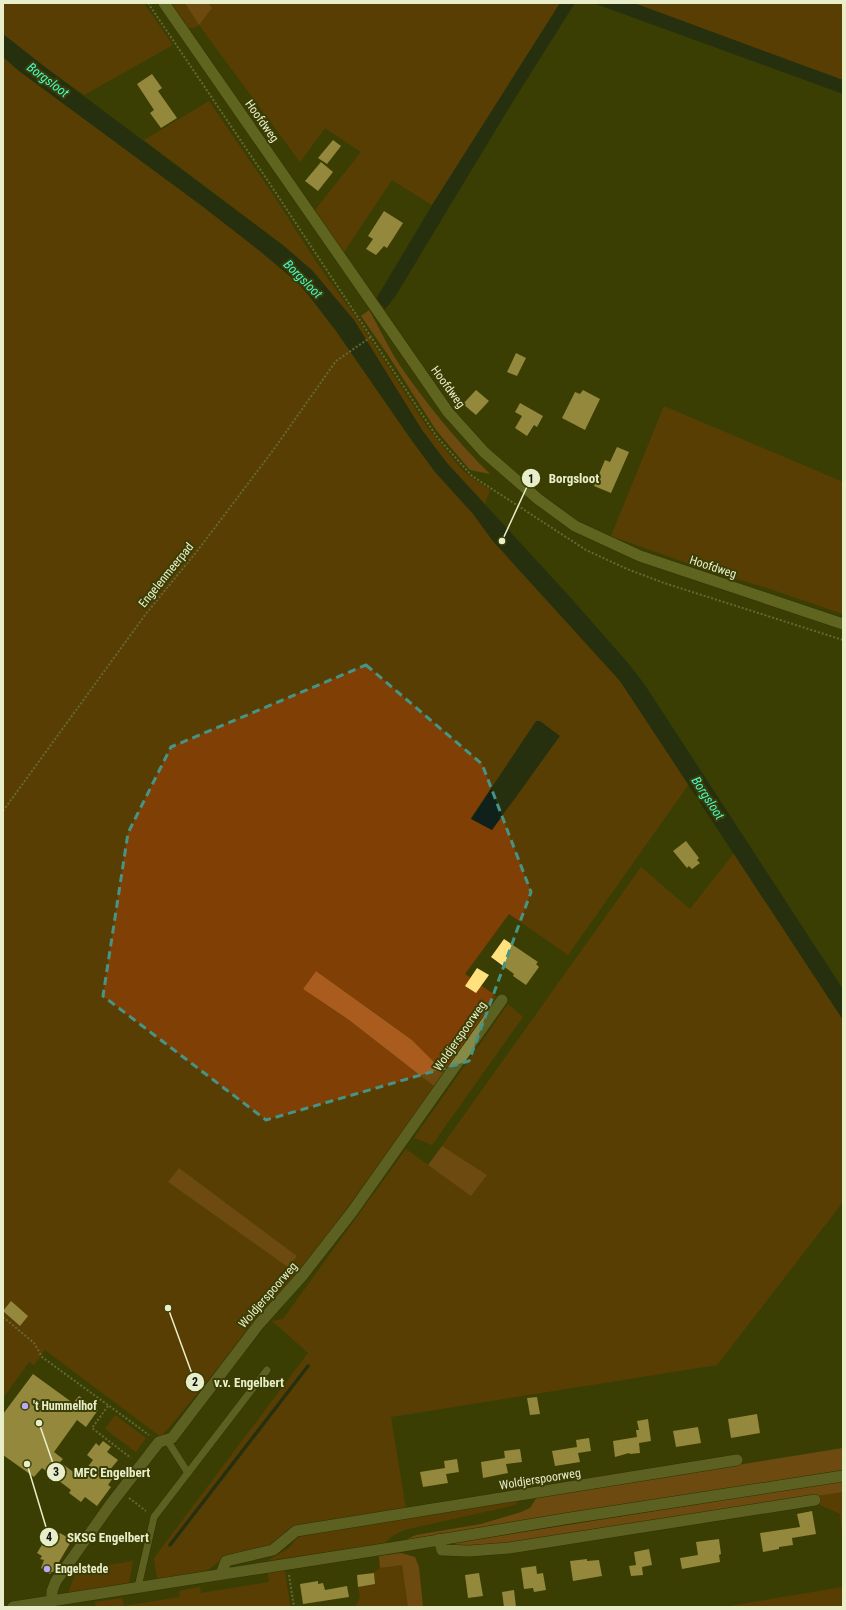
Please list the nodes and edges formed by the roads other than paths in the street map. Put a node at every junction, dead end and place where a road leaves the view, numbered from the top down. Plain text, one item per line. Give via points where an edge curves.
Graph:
1 (164, 3) edge
2 (843, 624) edge
3 (502, 1000) dead end
4 (267, 1370) dead end
5 (163, 1441) junction
6 (737, 1460) dead end
7 (188, 1473) junction
8 (843, 1476) edge
9 (815, 1500) dead end
10 (439, 1539) junction
11 (221, 1574) junction
12 (138, 1587) junction
13 (52, 1601) junction
14 (13, 1607) edge

1 - 2 main road, Hoofdweg via 448,412 484,452 538,499 575,526 640,556
3 - 5 street, Woldjerspoorweg via 352,1212 302,1276 258,1324 172,1438
4 - 7 lane
5 - 7 lane
5 - 13 street, Woldjerspoorweg via 120,1492 56,1581
6 - 11 street, Woldjerspoorweg via 296,1532 273,1550 226,1561
7 - 12 lane via 154,1517
8 - 10 street
9 - 10 street via 509,1548 442,1550
10 - 11 street
11 - 12 street
12 - 13 street
13 - 14 street

